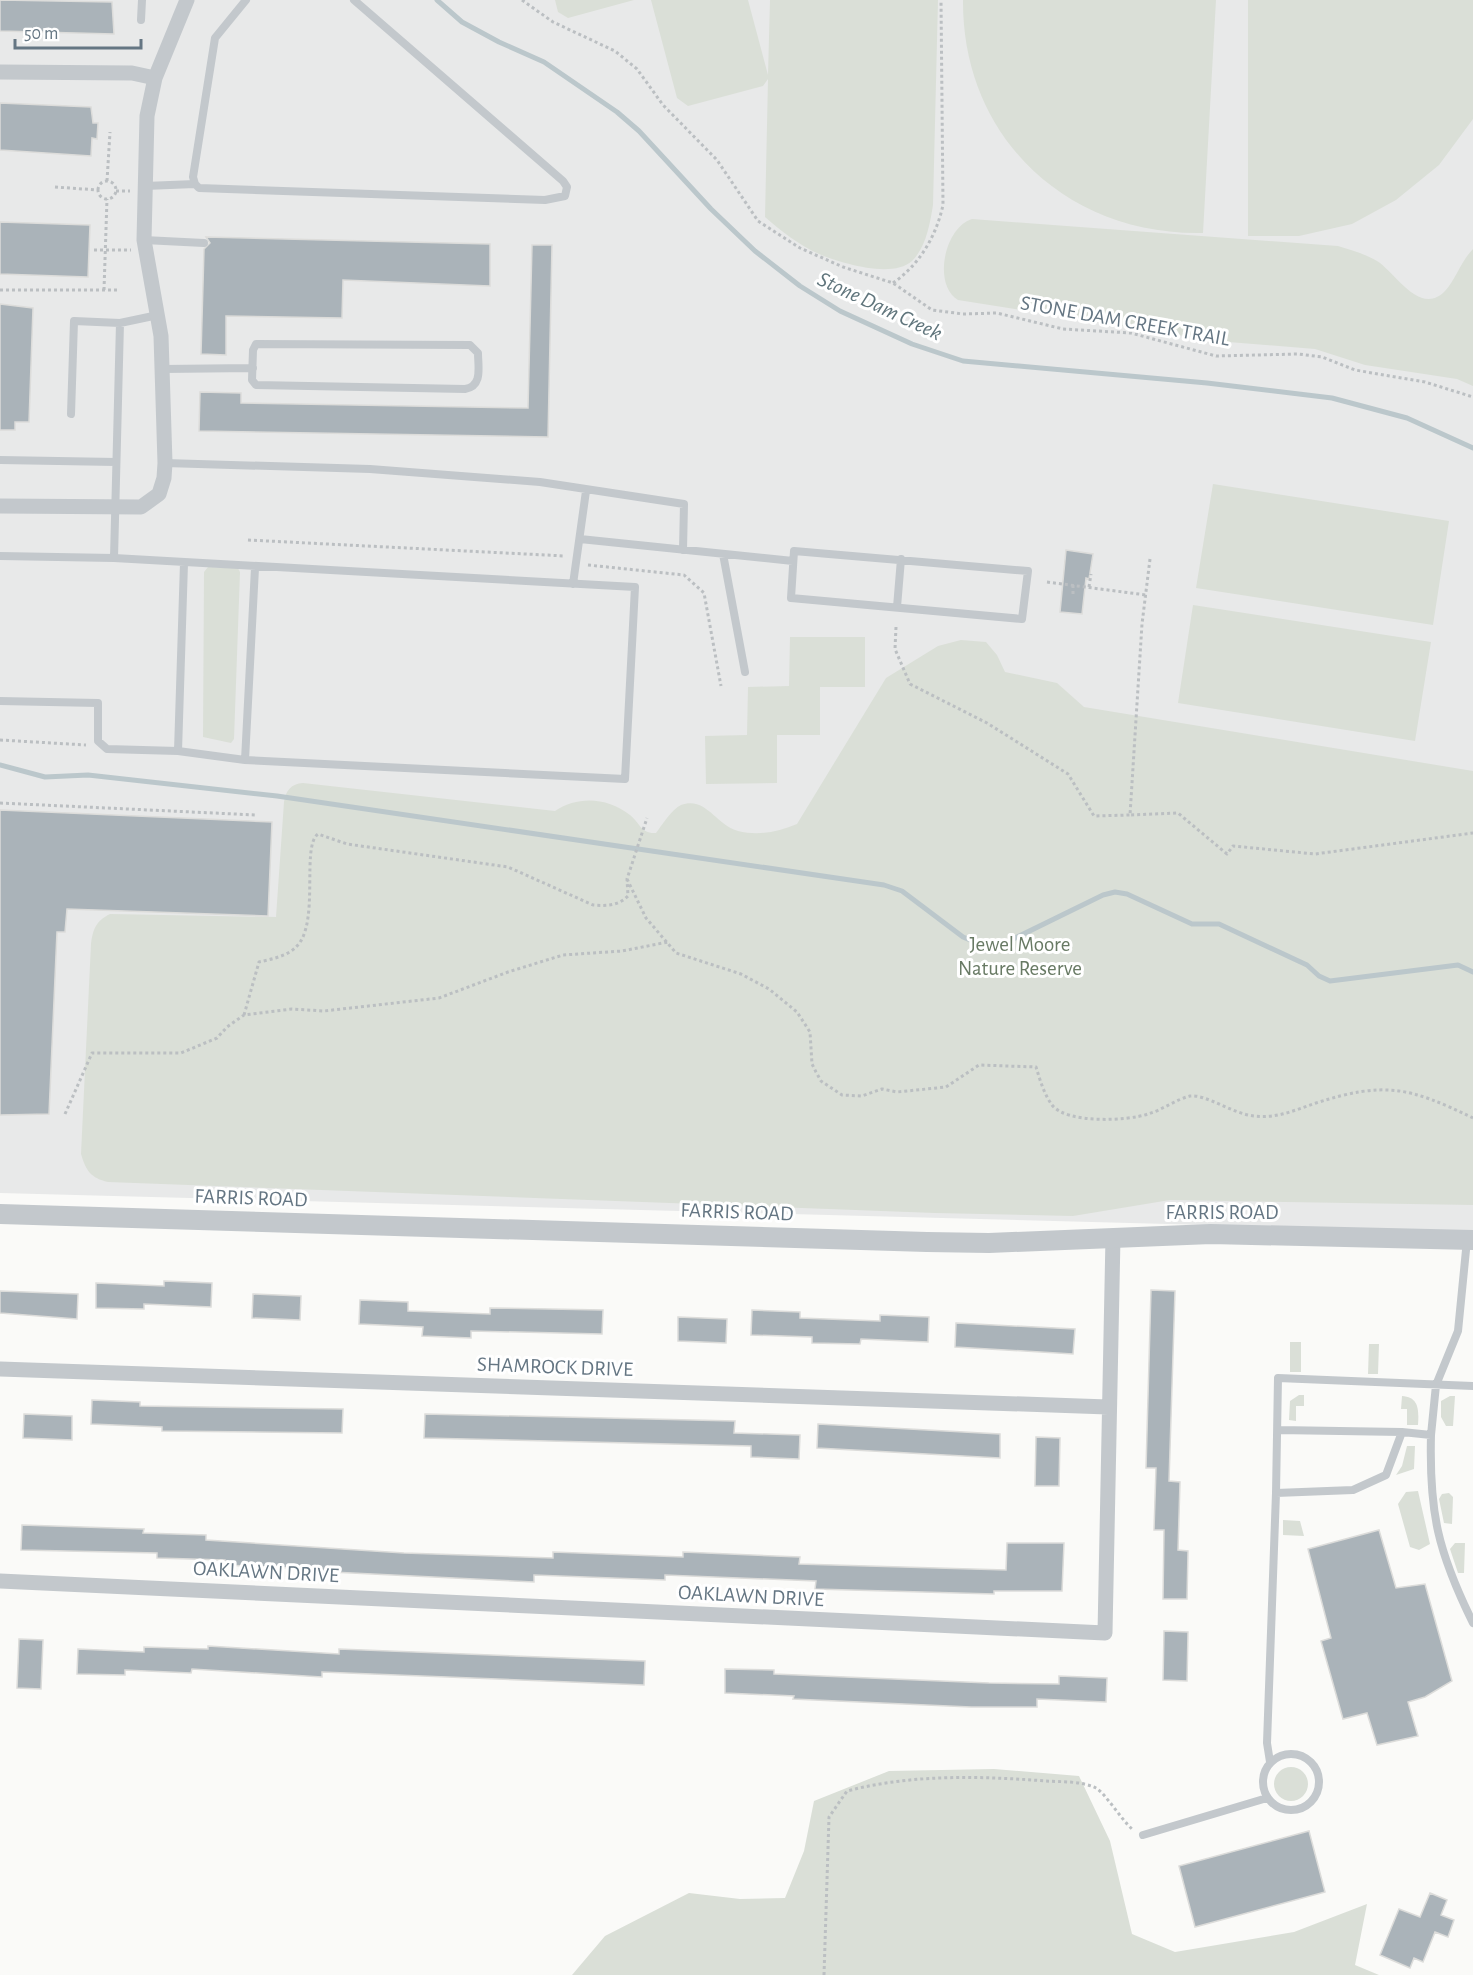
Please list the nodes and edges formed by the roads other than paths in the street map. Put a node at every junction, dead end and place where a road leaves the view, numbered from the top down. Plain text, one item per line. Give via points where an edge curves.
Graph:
1 (141, 0) edge
2 (187, 0) edge
3 (246, 0) edge
4 (354, 0) edge
5 (141, 20) dead end
6 (0, 72) edge
7 (155, 78) junction
8 (195, 184) junction
9 (146, 186) junction
10 (204, 243) dead end
11 (140, 245) junction
12 (158, 315) junction
13 (120, 323) junction
14 (253, 368) junction
15 (163, 369) junction
16 (71, 414) dead end
17 (0, 460) edge
18 (116, 462) junction
19 (165, 463) junction
20 (586, 491) junction
21 (0, 506) edge
22 (115, 508) junction
23 (580, 538) junction
24 (683, 550) junction
25 (723, 554) junction
26 (0, 556) edge
27 (114, 558) junction
28 (901, 559) junction
29 (794, 561) junction
30 (184, 563) junction
31 (255, 567) junction
32 (573, 584) junction
33 (897, 607) junction
34 (745, 672) dead end
35 (0, 701) edge
36 (178, 750) junction
37 (245, 760) junction
38 (0, 1214) edge
39 (1113, 1237) junction
40 (1470, 1240) edge
41 (0, 1369) edge
42 (1436, 1385) junction
43 (1473, 1386) edge
44 (1108, 1407) junction
45 (1278, 1430) junction
46 (1402, 1432) junction
47 (1431, 1435) junction
48 (1276, 1493) junction
49 (0, 1581) edge
50 (1473, 1623) edge
51 (1270, 1762) junction
52 (1268, 1798) junction
53 (1143, 1835) road end

1 - 5 lane
2 - 7 street
3 - 8 lane via 215,38 195,161
4 - 8 lane via 563,181 567,187 565,196 535,200 203,188
6 - 7 street via 132,73
7 - 9 street via 147,116
8 - 9 lane
9 - 11 street
10 - 11 lane
11 - 12 street
12 - 13 lane
12 - 15 street
13 - 16 lane via 74,321
13 - 18 lane
14 - 14 lane via 252,380 259,386 465,389 478,381 478,352 474,346 466,345 261,344 254,346
14 - 15 lane
15 - 19 street
17 - 18 lane
18 - 22 lane
19 - 20 lane via 370,469 540,482
19 - 22 street via 162,486 154,500 141,507
20 - 23 lane
20 - 24 lane via 684,504
21 - 22 street
22 - 27 lane
23 - 24 lane
23 - 32 lane
24 - 25 lane
25 - 29 lane
25 - 34 lane
26 - 27 lane
27 - 30 lane
28 - 29 lane via 794,551
28 - 33 lane
28 - 33 lane via 1028,571 1022,619
29 - 33 lane via 791,598
30 - 31 lane
30 - 36 lane
31 - 32 lane
31 - 37 lane
32 - 37 lane via 635,587 625,779
35 - 36 lane via 98,703 98,741 103,747
36 - 37 lane
38 - 39 street, FARRIS ROAD via 927,1242
39 - 40 street, FARRIS ROAD via 1211,1234
39 - 44 street, OAKLAWN DRIVE
40 - 42 lane via 1458,1331
41 - 44 street, SHAMROCK DRIVE
42 - 43 lane
42 - 45 lane via 1278,1378
42 - 47 lane
44 - 49 street, OAKLAWN DRIVE via 1105,1633
45 - 46 lane
45 - 48 lane
46 - 47 lane
46 - 48 lane via 1386,1475 1378,1479 1353,1490
47 - 50 lane via 1430,1484 1437,1534
48 - 51 lane
51 - 52 lane via 1262,1785
51 - 52 lane via 1281,1754 1301,1755 1315,1767 1319,1786 1311,1802 1295,1810 1278,1807
52 - 53 lane

